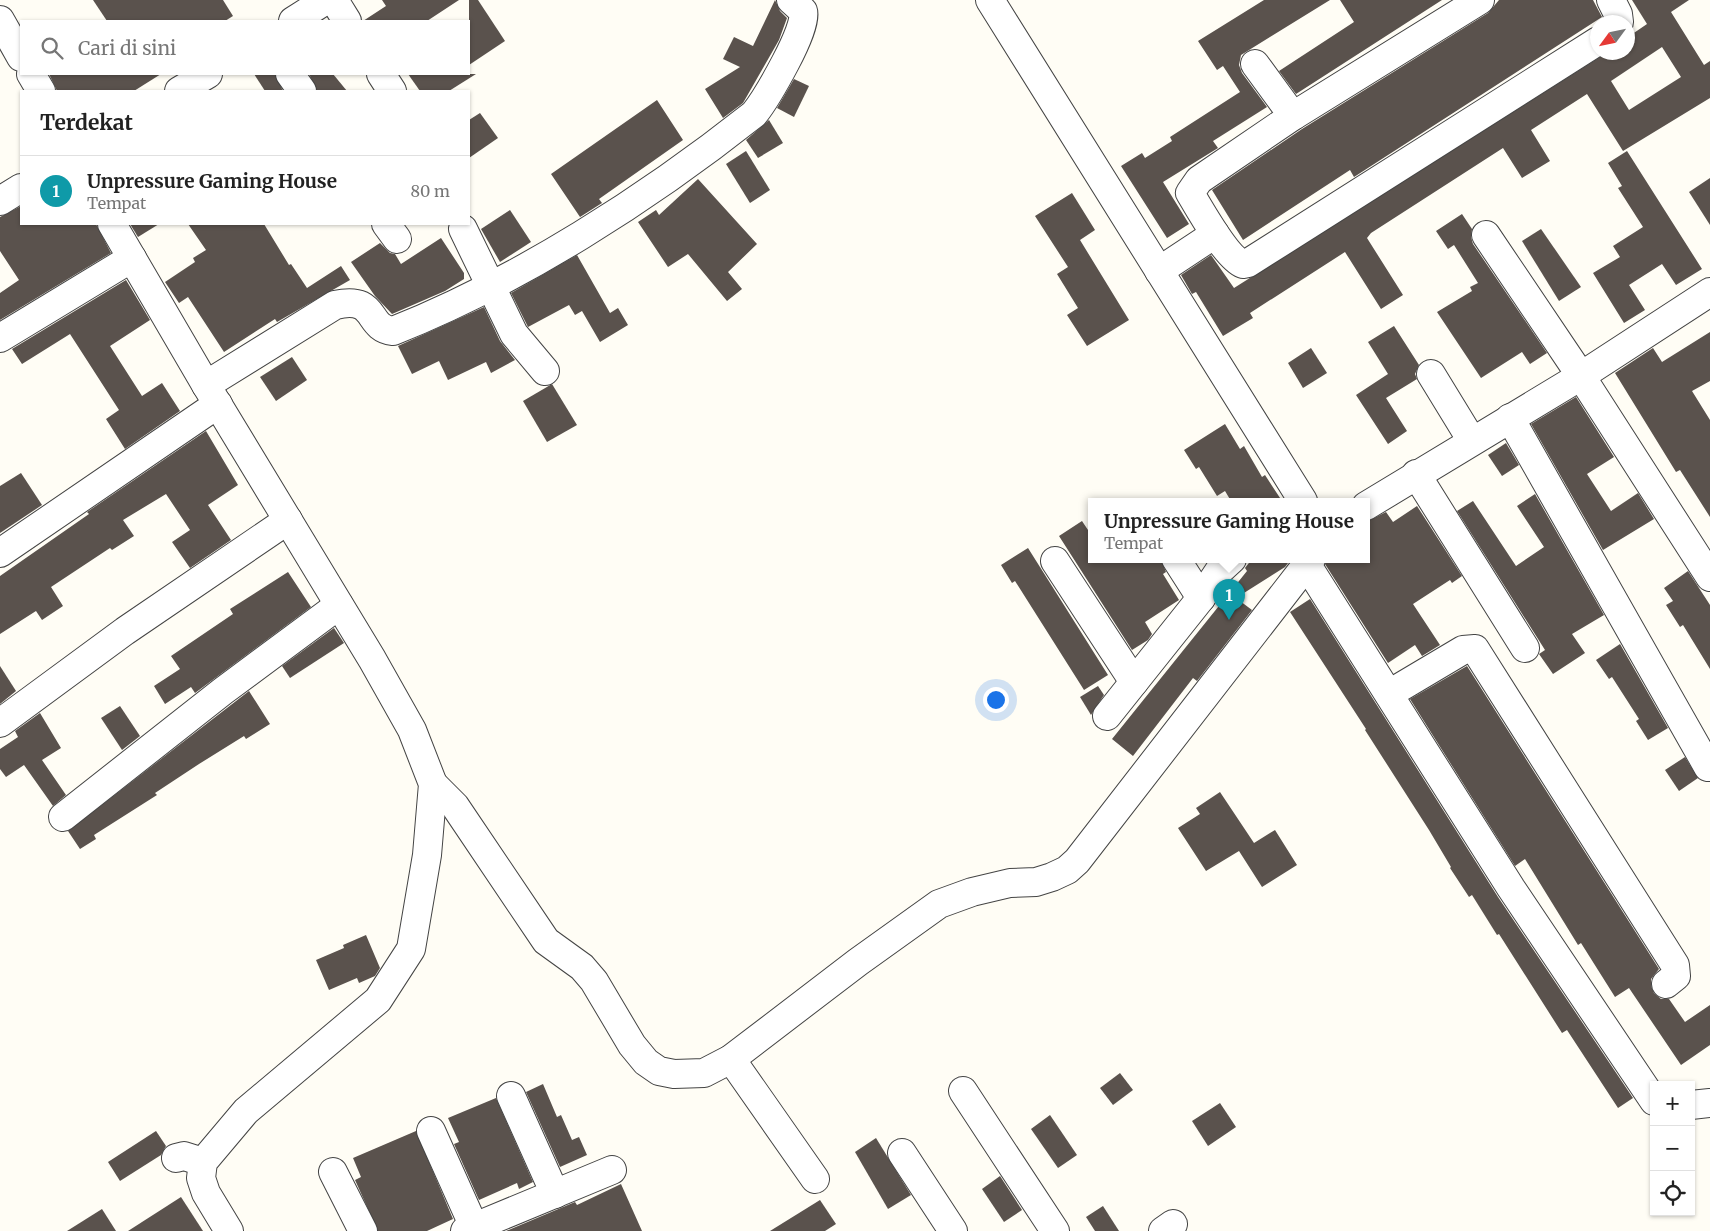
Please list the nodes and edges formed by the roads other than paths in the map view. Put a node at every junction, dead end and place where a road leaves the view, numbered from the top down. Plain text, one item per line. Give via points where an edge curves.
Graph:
1 (326, 0) edge
2 (334, 0) edge
3 (791, 0) edge
4 (990, 0) edge
5 (1480, 0) edge
6 (1611, 0) edge
7 (1618, 15) edge
8 (0, 20) edge
9 (295, 20) edge
10 (347, 20) edge
11 (1590, 45) edge
12 (20, 55) edge
13 (1255, 64) dead end
14 (32, 75) edge
15 (206, 75) edge
16 (291, 75) edge
17 (382, 75) edge
18 (40, 90) edge
19 (181, 90) edge
20 (301, 90) edge
21 (391, 90) edge
22 (1293, 116) junction
23 (20, 189) edge
24 (0, 201) edge
25 (113, 225) edge
26 (463, 229) dead end
27 (1215, 234) junction
28 (1486, 235) dead end
29 (132, 258) junction
30 (1159, 271) junction
31 (491, 287) junction
32 (1710, 292) edge
33 (0, 338) edge
34 (545, 371) dead end
35 (1431, 374) dead end
36 (1581, 376) junction
37 (212, 395) junction
38 (1510, 418) junction
39 (1472, 441) junction
40 (1416, 474) junction
41 (1301, 498) edge
42 (1370, 503) edge
43 (288, 520) junction
44 (0, 553) edge
45 (1054, 561) dead end
46 (1179, 563) edge
47 (1228, 563) edge
48 (1308, 563) edge
49 (1310, 563) edge
50 (1710, 577) edge
51 (1201, 598) junction
52 (339, 605) junction
53 (1525, 648) dead end
54 (1134, 682) junction
55 (1389, 694) junction
56 (1107, 716) dead end
57 (0, 723) edge
58 (1708, 767) dead end
59 (433, 784) junction
60 (63, 817) dead end
61 (1666, 984) dead end
62 (732, 1059) junction
63 (963, 1091) dead end
64 (1650, 1095) edge
65 (511, 1096) dead end
66 (1710, 1103) edge
67 (1695, 1105) edge
68 (431, 1130) dead end
69 (902, 1153) dead end
70 (176, 1158) dead end
71 (203, 1162) junction
72 (612, 1170) dead end
73 (333, 1172) dead end
74 (815, 1179) dead end
75 (555, 1194) junction
76 (470, 1229) edge
77 (229, 1231) edge
78 (363, 1231) edge
79 (953, 1231) edge
80 (1055, 1231) edge

1 - 9 street
2 - 10 street
3 - 31 street via 803,11 803,25 768,95 754,114 606,219
4 - 30 street
5 - 22 street
6 - 7 street
8 - 12 street
11 - 27 street via 1248,263 1238,261
13 - 22 street
14 - 18 street
15 - 19 street
16 - 20 street
17 - 21 street
22 - 27 street via 1192,188 1190,193
23 - 24 street
25 - 29 street
26 - 31 street
27 - 30 street
28 - 36 street
29 - 33 street
29 - 37 street
30 - 41 street
31 - 34 street via 514,334
31 - 37 street via 393,331 385,330 372,312 356,303 336,305
32 - 36 street
35 - 39 street
36 - 38 street
36 - 50 street
37 - 43 street
37 - 44 street
38 - 39 street
38 - 58 street
39 - 40 street
40 - 42 street
40 - 53 street
43 - 52 street
43 - 57 street via 125,631
45 - 54 street
46 - 51 street
47 - 51 street
48 - 62 street via 1067,870 1036,882 1010,882 940,904
49 - 55 street
51 - 54 street
52 - 59 street via 412,730
52 - 60 street
54 - 56 street
55 - 61 street via 1463,650 1476,649 1674,965 1676,976
55 - 64 street via 1510,888
59 - 62 street via 455,806 546,941 582,967 594,981 632,1045 646,1062 659,1071 704,1073
59 - 71 street via 427,855 411,949 378,1000 246,1110
62 - 74 street
63 - 80 street
65 - 75 street
66 - 67 street
68 - 76 street
69 - 79 street
70 - 71 street via 184,1156
71 - 77 street via 201,1178 206,1193
72 - 75 street
73 - 78 street
75 - 76 street

